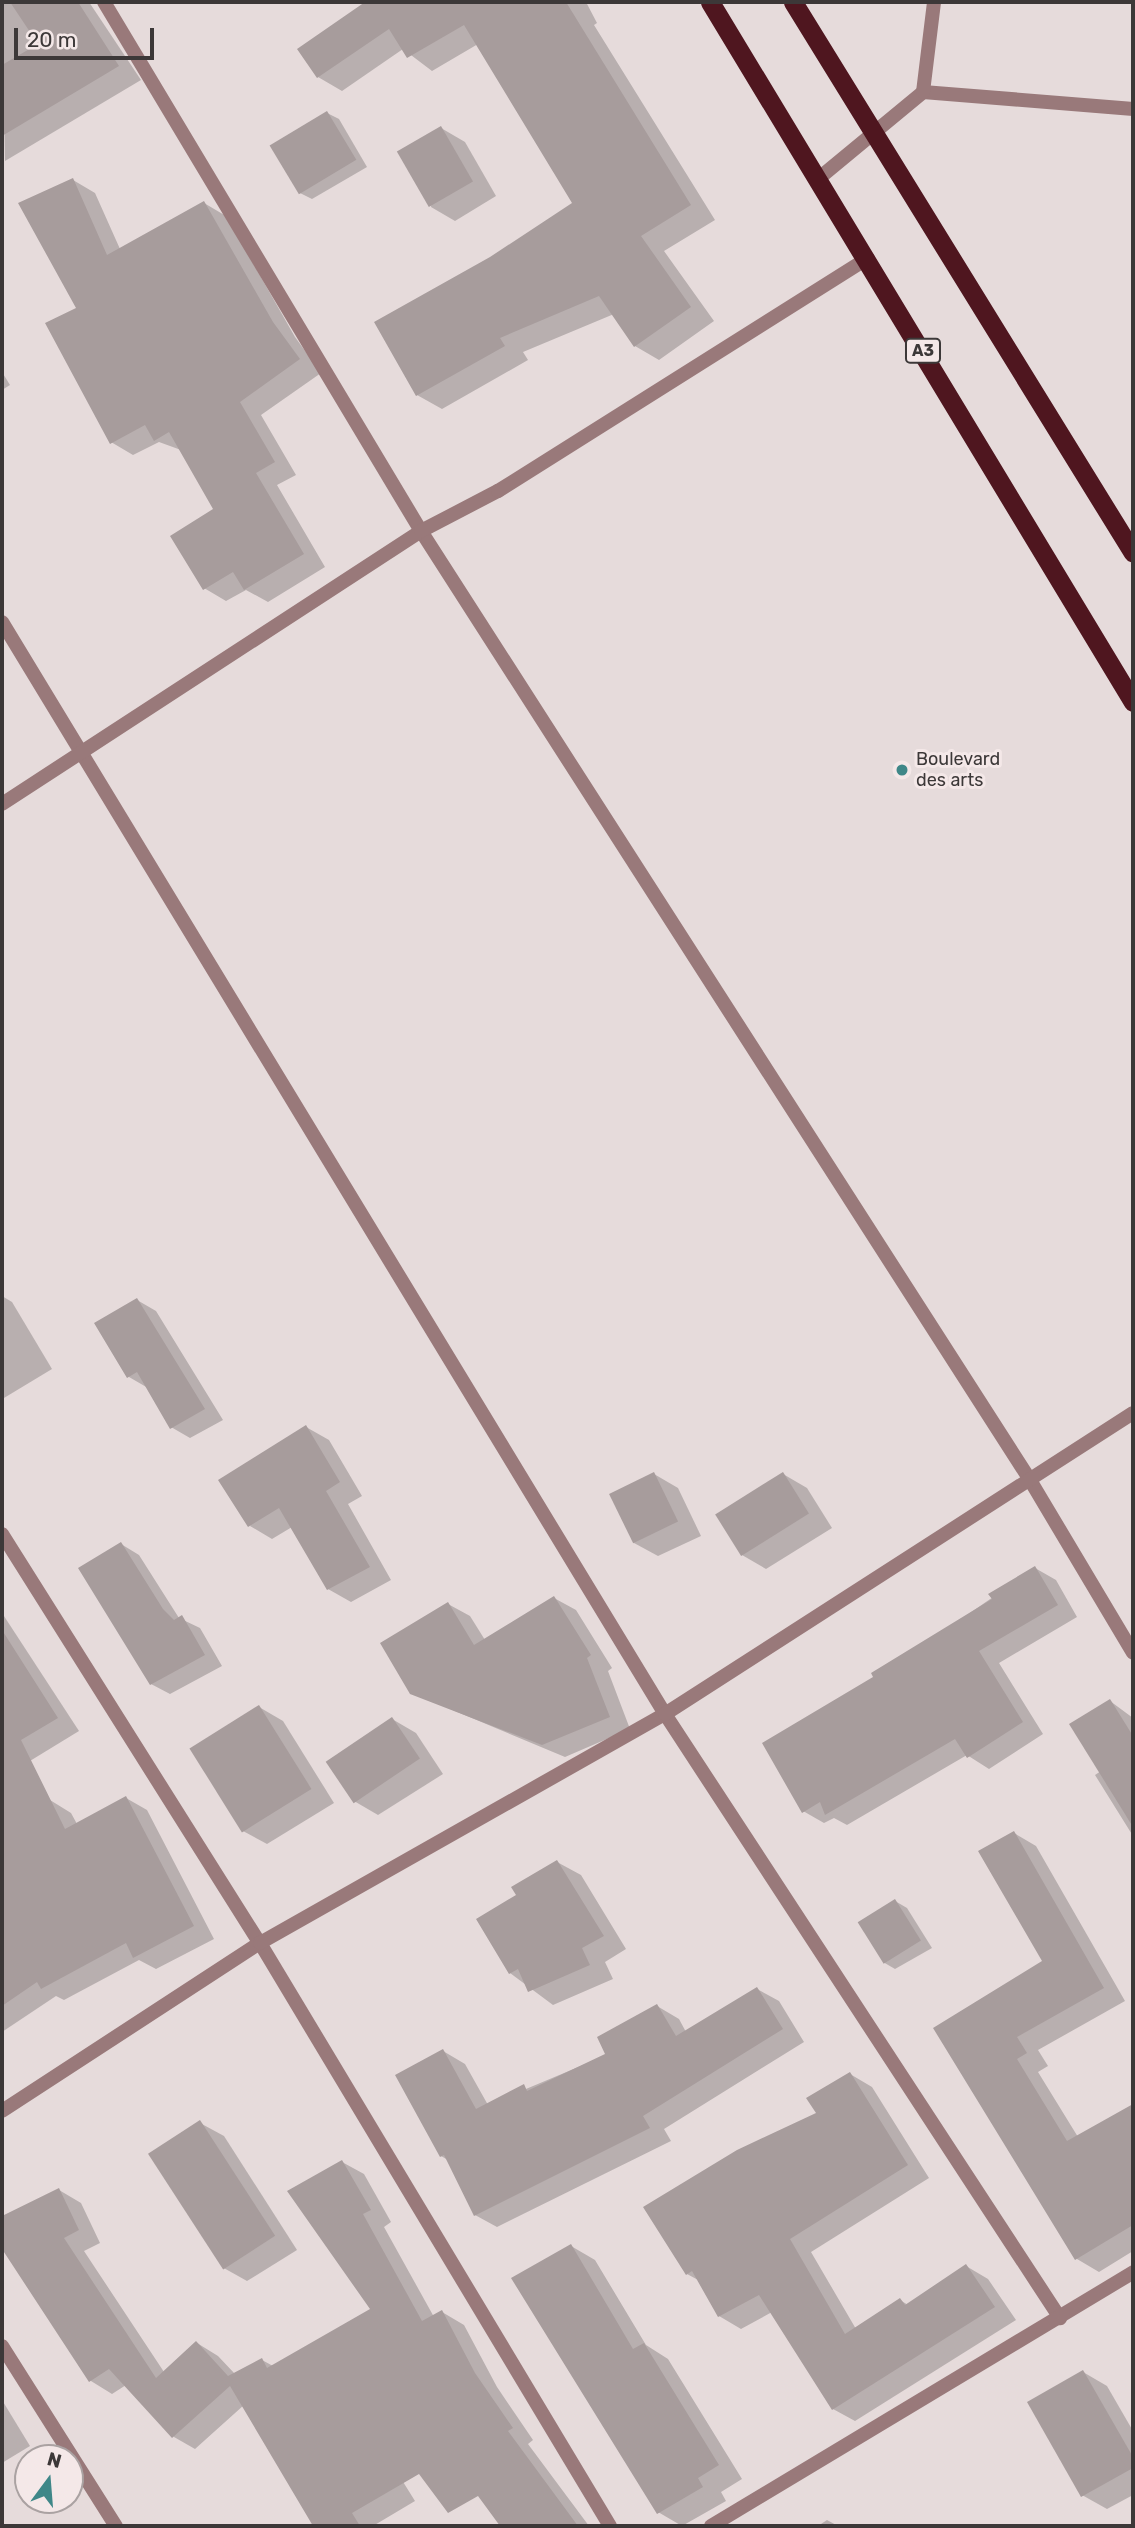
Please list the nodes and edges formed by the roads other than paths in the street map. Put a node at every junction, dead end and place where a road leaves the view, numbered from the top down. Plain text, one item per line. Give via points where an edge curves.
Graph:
1 (104, 2) edge
2 (710, 2) edge
3 (793, 2) edge
4 (934, 2) edge
5 (923, 92) junction
6 (1133, 109) edge
7 (873, 136) junction
8 (818, 179) junction
9 (868, 258) junction
10 (421, 531) junction
11 (1133, 552) edge
12 (2, 622) edge
13 (1133, 702) edge
14 (81, 753) junction
15 (2, 804) edge
16 (1133, 1413) edge
17 (1030, 1480) junction
18 (2, 1534) edge
19 (1133, 1653) edge
20 (665, 1714) junction
21 (260, 1943) junction
22 (2, 2111) edge
23 (1133, 2272) edge
24 (1060, 2318) junction
25 (2, 2346) edge
26 (116, 2526) edge
27 (610, 2526) edge
28 (712, 2526) edge

1 - 10 street
2 - 8 highway, A3
3 - 7 highway
4 - 5 street
5 - 6 street
5 - 7 street
7 - 8 street
7 - 11 highway via 930,219
8 - 9 highway, A3
9 - 10 street via 498,491
9 - 13 highway, A3
10 - 14 street
10 - 17 street
12 - 14 street
14 - 15 street
14 - 20 street
16 - 17 street
17 - 19 street
17 - 20 street
18 - 21 street
20 - 21 street
20 - 24 street
21 - 22 street
21 - 27 street
23 - 24 street
24 - 28 street
25 - 26 street

